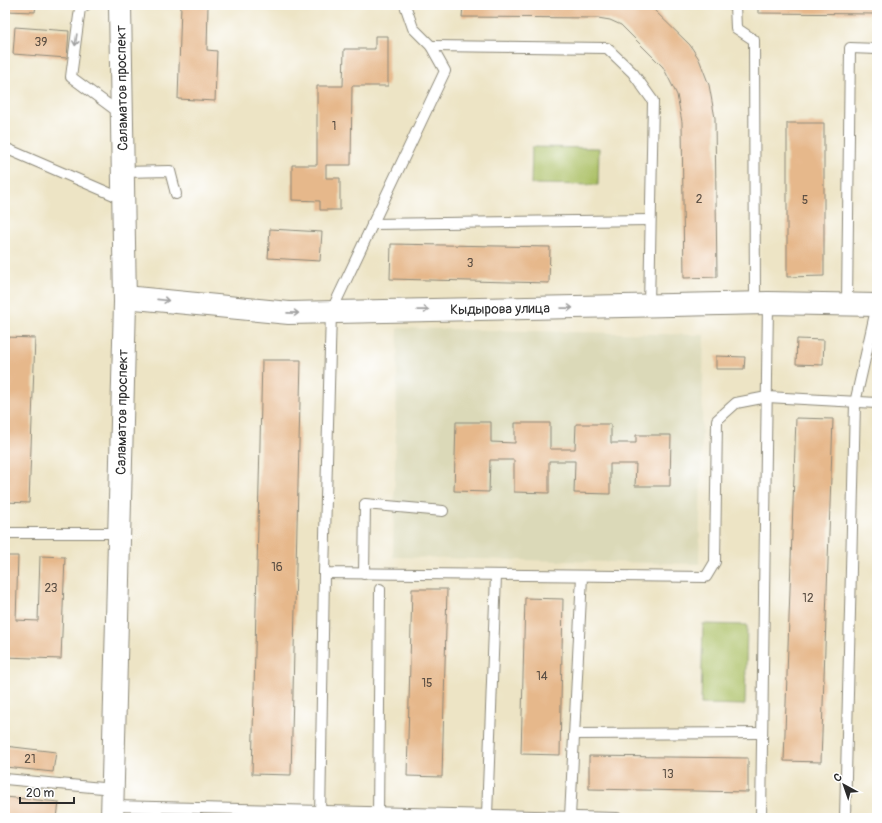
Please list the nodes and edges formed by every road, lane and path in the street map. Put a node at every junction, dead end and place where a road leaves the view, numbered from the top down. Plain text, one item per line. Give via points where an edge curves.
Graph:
1 (86, 5) edge
2 (120, 5) edge
3 (405, 5) edge
4 (735, 5) edge
5 (431, 46) junction
6 (877, 49) edge
7 (122, 114) junction
8 (5, 148) edge
9 (123, 172) junction
10 (176, 194) dead end
11 (123, 199) junction
12 (650, 220) junction
13 (372, 224) junction
14 (125, 296) junction
15 (761, 303) junction
16 (847, 304) junction
17 (877, 305) edge
18 (649, 306) junction
19 (331, 312) junction
20 (767, 397) junction
21 (855, 403) junction
22 (877, 403) edge
23 (443, 511) dead end
24 (5, 533) edge
25 (119, 533) junction
26 (324, 573) junction
27 (364, 574) junction
28 (496, 575) junction
29 (582, 576) junction
30 (380, 589) dead end
31 (762, 733) junction
32 (574, 734) junction
33 (5, 779) edge
34 (113, 804) edge
35 (218, 813) edge
36 (320, 815) edge
37 (378, 815) edge
38 (487, 815) junction
39 (570, 817) junction
40 (618, 818) edge
41 (761, 818) edge
42 (845, 818) edge

1 -> 7 lane via 80,8 71,77
2 - 7 street, Саламатов проспект
3 - 5 lane via 414,28
4 - 15 lane via 736,28 754,40
5 - 12 lane via 607,48 632,73 653,101
5 - 13 lane via 445,71
6 - 16 lane via 850,48
7 - 9 street, Саламатов проспект
8 - 11 lane
9 - 10 lane via 170,171
9 - 11 street, Саламатов проспект
11 - 14 street, Саламатов проспект
12 - 13 lane
12 - 18 lane
13 - 19 lane
14 -> 19 street, Кыдырова улица via 290,313
14 - 25 street, Саламатов проспект
15 - 16 street, Кыдырова улица
15 - 18 street, Кыдырова улица
15 - 20 lane
16 - 17 street, Кыдырова улица
17 - 21 lane
19 -> 18 street, Кыдырова улица
19 - 26 lane
20 - 21 lane
20 - 29 lane via 736,403 717,420 715,562 706,577
20 - 31 lane
21 - 22 lane
21 - 42 lane
23 - 27 lane via 365,504
24 - 25 lane
25 - 34 street, Саламатов проспект
26 - 27 lane
26 - 36 lane
27 - 28 lane
28 - 29 lane
28 - 38 lane
29 - 32 lane
30 - 37 lane
31 - 32 lane
31 - 41 lane
32 - 39 lane
33 - 34 lane
34 - 35 lane
35 - 36 lane
36 - 37 lane
37 - 38 lane
38 - 39 lane
39 - 40 lane

